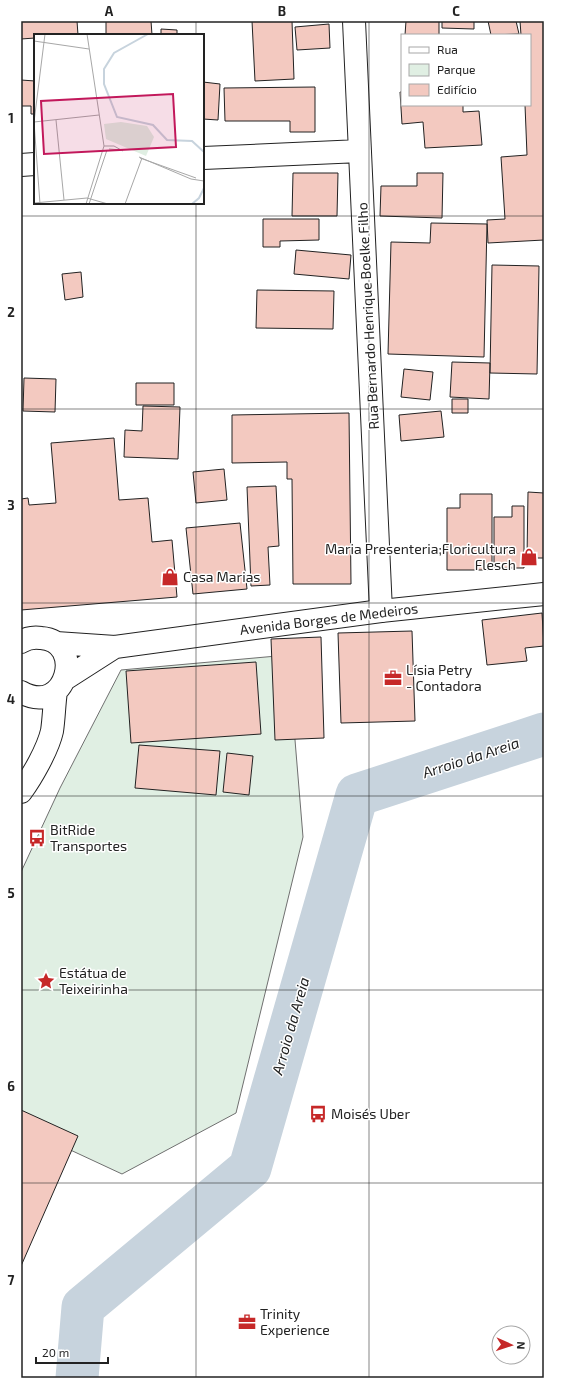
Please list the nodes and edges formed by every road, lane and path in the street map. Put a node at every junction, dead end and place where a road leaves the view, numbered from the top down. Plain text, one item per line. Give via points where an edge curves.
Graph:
1 (354, 21) edge
2 (360, 151) junction
3 (204, 158) edge
4 (34, 164) edge
5 (21, 165) edge
6 (544, 594) edge
7 (381, 611) junction
8 (21, 642) edge
9 (56, 643) junction
10 (115, 647) junction
11 (60, 685) junction
12 (21, 692) edge
13 (21, 792) edge

1 - 2 main road, Rua Bernardo Henrique Boelke Filho
2 - 3 main road
2 - 7 main road, Rua Bernardo Henrique Boelke Filho
4 - 5 main road
6 - 7 main road, Avenida Borges de Medeiros
7 - 10 main road, Avenida Borges de Medeiros
8 - 9 main road via 34,637 46,638
9 - 10 main road
9 - 11 main road via 67,660 68,670
10 - 11 main road
11 - 12 main road via 45,696 36,697
11 - 13 main road via 47,747

